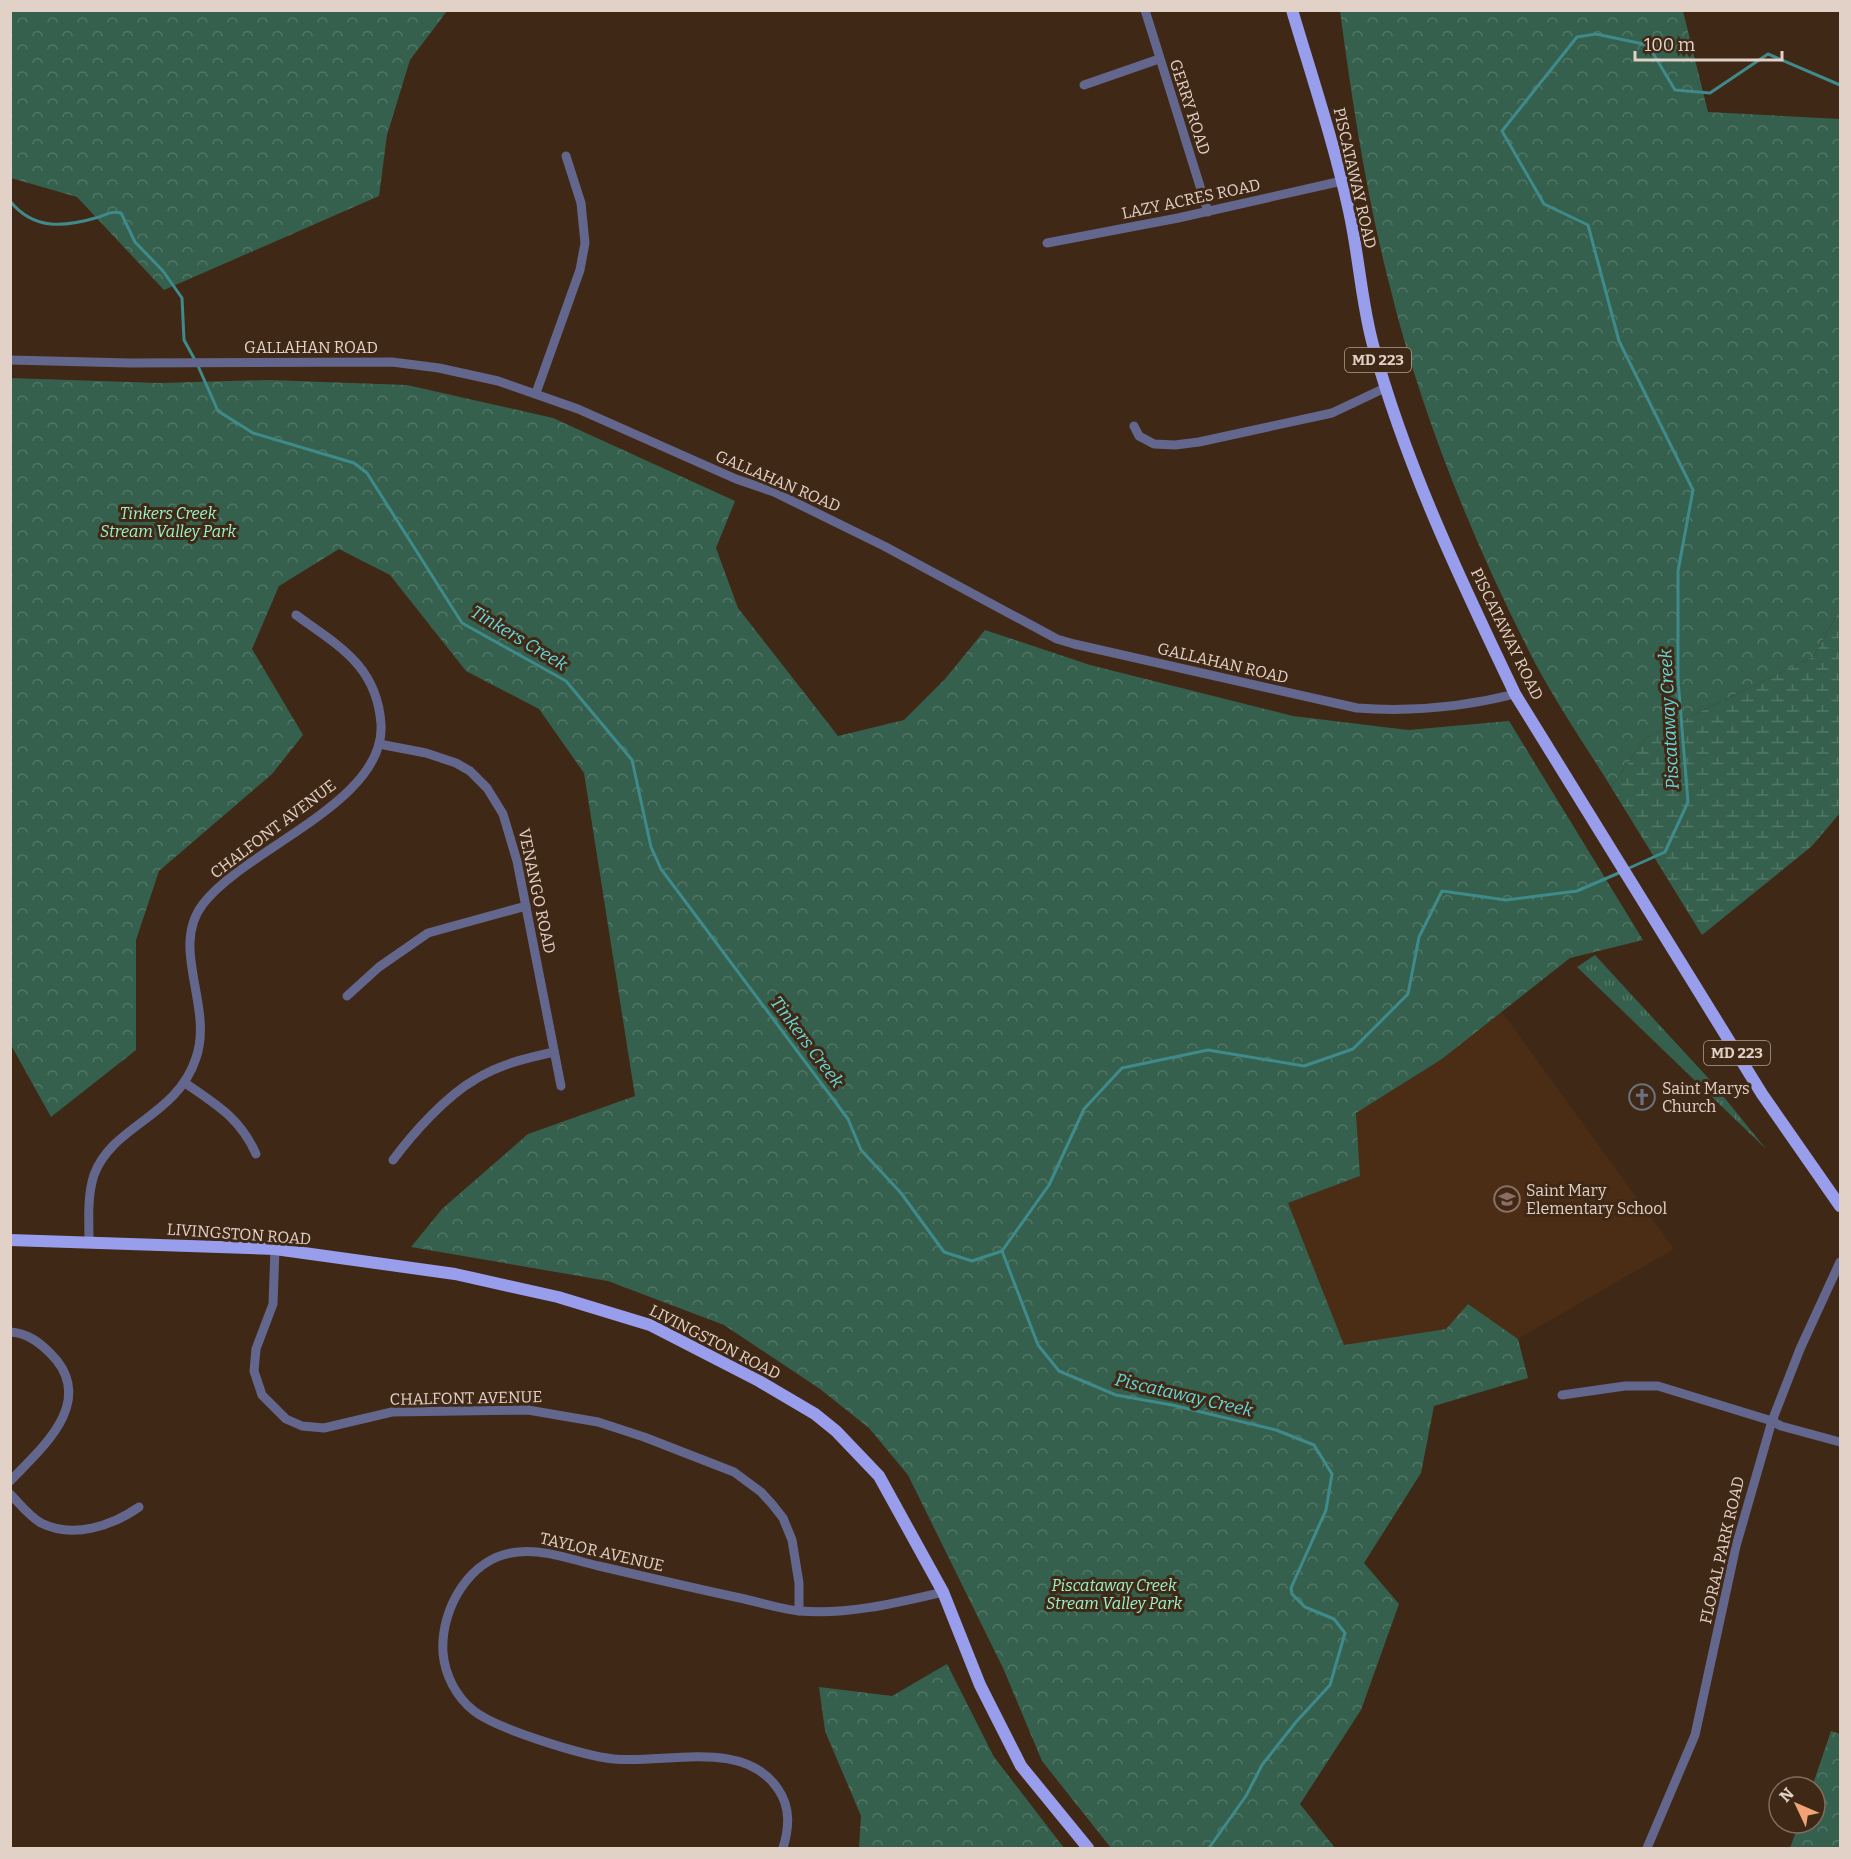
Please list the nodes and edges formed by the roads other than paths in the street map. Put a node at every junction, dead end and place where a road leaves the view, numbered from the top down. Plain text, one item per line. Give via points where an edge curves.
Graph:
1 (1145, 10) edge
2 (1292, 10) edge
3 (1159, 59) junction
4 (1084, 85) dead end
5 (566, 156) dead end
6 (1342, 181) junction
7 (1208, 212) junction
8 (1047, 243) dead end
9 (10, 360) edge
10 (1387, 387) junction
11 (536, 393) junction
12 (1134, 426) dead end
13 (296, 615) dead end
14 (1515, 694) junction
15 (379, 744) junction
16 (526, 906) junction
17 (347, 996) dead end
18 (554, 1052) junction
19 (185, 1083) junction
20 (561, 1086) dead end
21 (256, 1154) dead end
22 (393, 1160) dead end
23 (1840, 1206) edge
24 (10, 1240) edge
25 (89, 1242) junction
26 (276, 1250) junction
27 (1840, 1262) edge
28 (10, 1332) edge
29 (1562, 1395) dead end
30 (1772, 1421) junction
31 (1840, 1442) edge
32 (10, 1481) edge
33 (10, 1494) edge
34 (139, 1508) dead end
35 (943, 1592) junction
36 (799, 1611) junction
37 (783, 1848) edge
38 (1088, 1848) edge
39 (1647, 1848) edge

1 - 3 street, GERRY ROAD
2 - 6 main road, PISCATAWAY ROAD / MD 223
3 - 4 street
3 - 7 street, GERRY ROAD
5 - 11 street via 581,203 585,243 580,270
6 - 7 street, LAZY ACRES ROAD
6 - 10 main road, PISCATAWAY ROAD / MD 223 via 1371,336
7 - 8 street, LAZY ACRES ROAD
9 - 11 street, GALLAHAN ROAD via 349,361 418,365 467,373
10 - 12 street via 1332,413 1199,442 1154,444 1139,436
10 - 14 main road, PISCATAWAY ROAD / MD 223 via 1451,556
11 - 14 street, GALLAHAN ROAD via 774,492 1057,639 1357,708 1434,708
13 - 15 street, CHALFONT AVENUE via 336,644 367,674 379,708
14 - 23 main road, PISCATAWAY ROAD / MD 223 via 1762,1094
15 - 16 street, VENANGO ROAD via 456,763 487,788 508,824
15 - 19 street, CHALFONT AVENUE via 365,776 347,793 235,875 196,913 189,950 199,997 200,1040
16 - 17 street via 428,933 379,967
16 - 18 street, VENANGO ROAD
18 - 20 street, VENANGO ROAD
18 - 22 street via 504,1065 474,1080 423,1125
19 - 21 street via 232,1116
19 - 25 street, CHALFONT AVENUE via 177,1095 114,1144 101,1161 90,1190
24 - 25 main road, LIVINGSTON ROAD
25 - 26 main road, LIVINGSTON ROAD
26 - 35 main road, LIVINGSTON ROAD via 455,1274 650,1325 692,1346 789,1398 852,1445 879,1476
26 - 36 street, CHALFONT AVENUE via 273,1304 256,1349 254,1371 262,1395 286,1419 302,1426 324,1428 392,1412 528,1410 598,1422 644,1437 734,1472 772,1504 792,1540
27 - 30 street, FLORAL PARK ROAD
28 - 32 street via 33,1339 56,1359 66,1378 67,1394 65,1416 58,1430
29 - 30 street via 1625,1386 1658,1386
30 - 31 street
30 - 39 street, FLORAL PARK ROAD via 1736,1546 1695,1735
33 - 34 street via 40,1522 64,1529 111,1524
35 - 36 street, TAYLOR AVENUE via 868,1608
35 - 38 main road, LIVINGSTON ROAD via 980,1685 1017,1757
36 - 37 street, TAYLOR AVENUE via 562,1557 518,1552 490,1561 462,1586 444,1625 448,1674 466,1704 488,1720 596,1756 624,1760 715,1758 759,1768 773,1782 786,1807 788,1821

